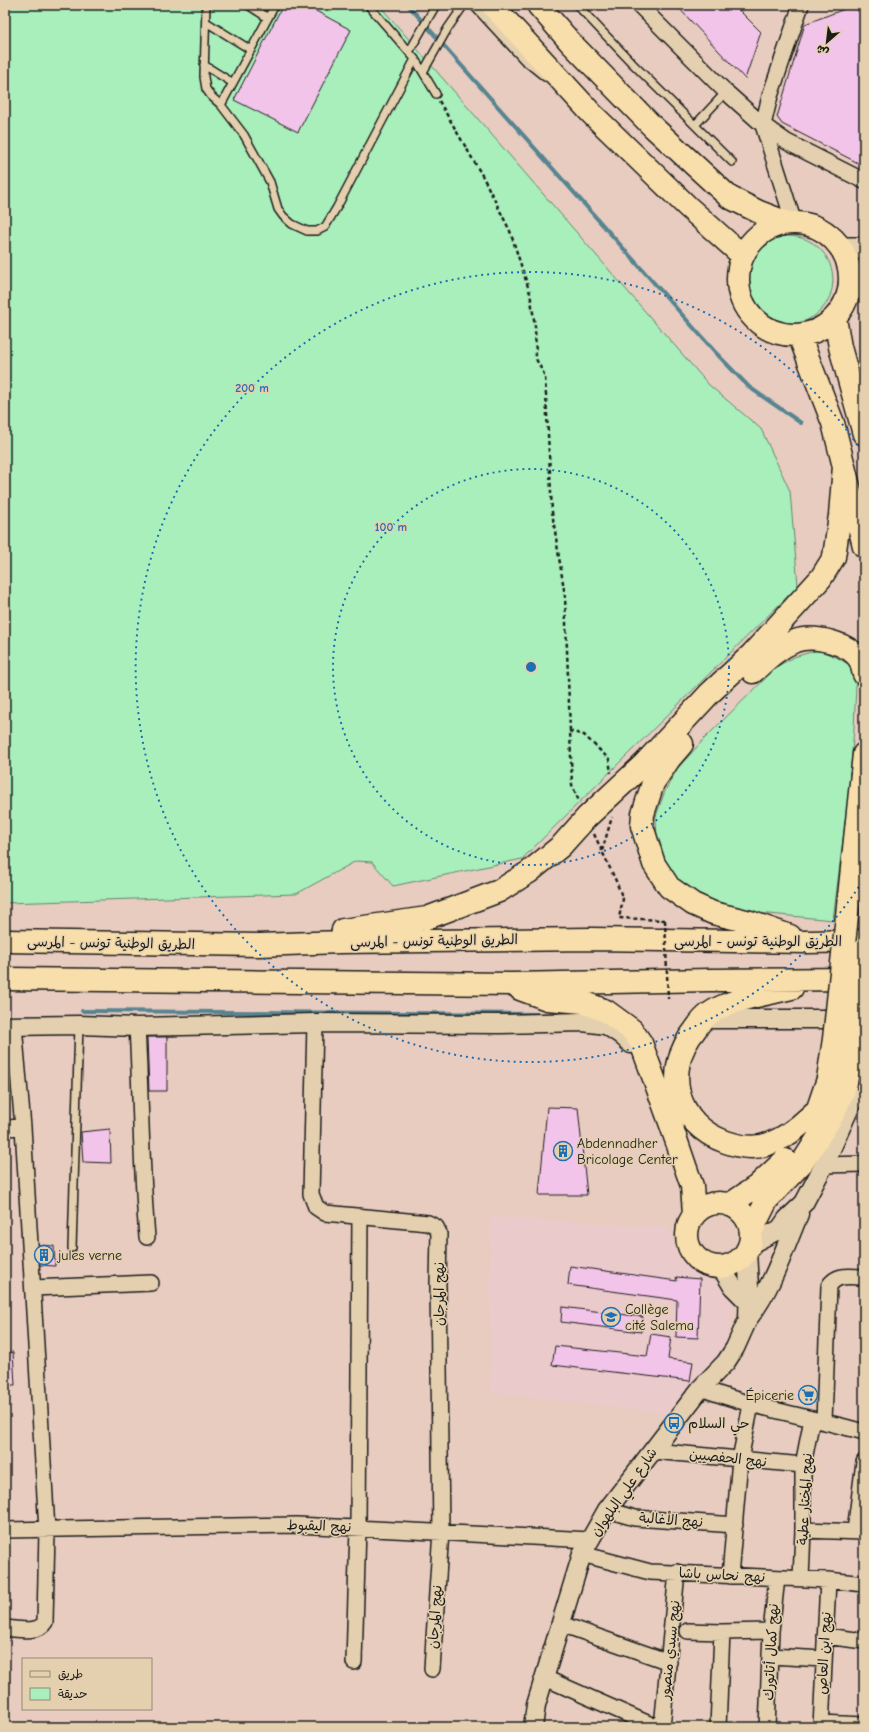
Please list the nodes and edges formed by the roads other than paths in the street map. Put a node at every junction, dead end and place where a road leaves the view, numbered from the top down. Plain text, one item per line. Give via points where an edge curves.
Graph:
1 (206, 5) edge
2 (248, 5) edge
3 (276, 5) edge
4 (368, 5) edge
5 (436, 5) edge
6 (464, 5) edge
7 (473, 5) edge
8 (492, 5) edge
9 (538, 5) edge
10 (577, 5) edge
11 (639, 5) edge
12 (801, 5) edge
13 (268, 18) junction
14 (206, 22) junction
15 (251, 50) junction
16 (410, 52) junction
17 (415, 59) junction
18 (204, 66) junction
19 (423, 72) junction
20 (233, 82) junction
21 (726, 92) junction
22 (436, 94) road end
23 (221, 104) junction
24 (592, 114) junction
25 (695, 125) junction
26 (763, 125) junction
27 (732, 162) dead end
28 (864, 181) edge
29 (791, 223) junction
30 (841, 248) junction
31 (864, 248) edge
32 (743, 256) junction
33 (856, 292) edge
34 (835, 318) junction
35 (798, 335) junction
36 (864, 434) edge
37 (844, 466) junction
38 (864, 546) edge
39 (864, 674) edge
40 (863, 764) edge
41 (5, 941) edge
42 (864, 941) edge
43 (807, 942) junction
44 (258, 945) junction
45 (864, 948) edge
46 (5, 979) edge
47 (864, 979) edge
48 (821, 980) junction
49 (513, 984) junction
50 (702, 1019) junction
51 (864, 1019) edge
52 (315, 1023) junction
53 (79, 1024) junction
54 (9, 1026) edge
55 (137, 1027) junction
56 (650, 1069) junction
57 (864, 1076) edge
58 (836, 1083) junction
59 (817, 1110) junction
60 (23, 1127) junction
61 (5, 1128) edge
62 (864, 1164) edge
63 (824, 1165) junction
64 (804, 1203) junction
65 (729, 1205) junction
66 (694, 1214) junction
67 (360, 1216) junction
68 (147, 1237) dead end
69 (749, 1243) junction
70 (72, 1248) dead end
71 (722, 1267) junction
72 (864, 1277) edge
73 (151, 1283) dead end
74 (33, 1288) junction
75 (748, 1311) junction
76 (701, 1388) junction
77 (751, 1405) junction
78 (818, 1420) junction
79 (864, 1432) edge
80 (653, 1450) junction
81 (740, 1459) junction
82 (864, 1462) edge
83 (803, 1465) junction
84 (607, 1510) junction
85 (735, 1525) junction
86 (358, 1528) junction
87 (5, 1530) edge
88 (47, 1530) junction
89 (803, 1530) junction
90 (440, 1531) junction
91 (860, 1532) edge
92 (586, 1547) junction
93 (677, 1572) junction
94 (730, 1576) junction
95 (777, 1578) junction
96 (801, 1579) junction
97 (828, 1580) junction
98 (864, 1584) edge
99 (561, 1624) junction
100 (5, 1628) edge
101 (688, 1631) dead end
102 (722, 1632) junction
103 (771, 1632) junction
104 (825, 1636) junction
105 (864, 1641) edge
106 (770, 1656) junction
107 (824, 1659) junction
108 (354, 1662) dead end
109 (670, 1662) junction
110 (432, 1669) dead end
111 (544, 1678) junction
112 (636, 1723) edge
113 (821, 1725) edge
114 (864, 1725) edge
115 (533, 1727) edge
116 (656, 1727) edge
117 (662, 1727) edge
118 (718, 1727) edge
119 (767, 1727) edge

1 - 14 lane
2 - 13 lane
3 - 13 lane
4 - 16 lane
5 - 16 lane
6 - 19 lane
7 - 24 lane via 524,60
8 - 24 highway
9 - 29 highway via 571,43 653,127 729,197 759,212
10 - 25 lane
11 - 21 street
12 - 26 street via 770,96
13 - 15 lane
14 - 15 lane
14 - 18 lane
15 - 20 lane
16 - 17 lane
17 - 19 lane
17 - 23 lane via 337,208 325,227 317,231 307,231 292,224 283,216 258,159
18 - 20 lane
18 - 23 lane via 206,89
19 - 22 lane
20 - 23 lane
21 - 25 lane
21 - 26 street
24 - 32 highway
25 - 27 lane
26 - 28 street via 787,142
26 - 29 street
29 - 30 highway via 805,224 820,230 834,239
29 - 32 highway via 774,227 761,234 750,244
30 - 31 main road
30 - 33 highway via 847,259 850,285
32 - 35 highway via 738,281 745,306 762,325 773,331
33 - 34 highway
34 - 35 highway via 824,327
34 - 36 highway via 840,347
35 - 37 highway via 833,423
37 - 38 highway
37 - 44 highway via 834,557 821,578 752,654 710,693 644,764 587,817 561,846 530,872 498,891 427,918 310,934
39 - 43 highway via 861,662 852,652 836,643 803,639 782,647 726,696 670,758 653,783 643,814 642,826 654,864 669,887 679,896 713,913 750,922
40 - 58 highway, bridge via 834,1039
41 - 44 highway, الطريق الوطنية تونس - المرسى
42 - 43 highway, الطريق الوطنية تونس - المرسى
43 - 44 highway, الطريق الوطنية تونس - المرسى via 591,939
45 - 58 highway, bridge via 853,1050
46 - 49 highway
47 - 48 highway
48 - 49 highway
48 - 50 highway via 723,1005
49 - 56 highway via 523,991 547,999 583,1002 606,1011 632,1030 641,1043
50 - 51 street
50 - 59 highway via 681,1051 677,1091 683,1105 698,1126 713,1138 750,1147 769,1144 786,1136
52 - 55 street
52 - 56 street via 596,1023 621,1035
52 - 67 street, نهج المرجان via 311,1194 316,1207 325,1213
53 - 54 street
53 - 55 street
53 - 70 lane
54 - 60 street
55 - 68 street
56 - 66 highway via 692,1186
57 - 63 street
58 - 59 highway
58 - 69 highway via 834,1112 802,1163 767,1200
59 - 65 highway via 814,1122 788,1157 757,1186
60 - 61 street
60 - 74 street
62 - 63 street
63 - 64 street
64 - 69 street via 780,1229
64 - 75 street via 768,1288 758,1305
65 - 66 highway via 716,1203
65 - 69 highway via 740,1211 747,1221
66 - 71 highway via 688,1225 687,1238 690,1250 698,1260 709,1266
67 - 86 street
67 - 90 street, نهج المرجان via 428,1223 436,1227 439,1233
69 - 71 highway via 740,1259 732,1265
69 - 75 street
71 - 75 street
72 - 78 street, نهج المختار عطية via 841,1276 833,1279 829,1286
73 - 74 street
74 - 88 street
75 - 76 street, شارع علي البلهوان via 735,1348 726,1362
76 - 77 street
76 - 80 street, شارع علي البلهوان
77 - 78 street
77 - 81 street
78 - 79 street
78 - 83 street, نهج المختار عطية
80 - 81 street, نهج الحفصيين
80 - 84 street, شارع علي البلهوان
81 - 83 street, نهج الحفصيين
81 - 85 street
82 - 91 street
83 - 89 street, نهج المختار عطية
84 - 85 street, نهج الأغالبة via 634,1518
84 - 92 street, شارع علي البلهوان
85 - 94 street
86 - 88 street, نهج اليقبوط via 297,1525
86 - 90 street, نهج اليقبوط
86 - 108 street
87 - 88 street, نهج اليقبوط
88 - 100 street via 45,1622 37,1629
89 - 91 street
89 - 96 street, نهج المختار عطية
90 - 92 street, نهج اليقبوط
90 - 110 street, نهج المرجان
92 - 93 street, نهج نحاس باشا via 650,1572
92 - 99 street, شارع علي البلهوان
93 - 94 street, نهج نحاس باشا
93 - 109 street, نهج سيدي منصور
94 - 95 street, نهج نحاس باشا
95 - 96 street, نهج نحاس باشا
95 - 103 street, نهج كمال أتاتورك
96 - 97 street, نهج نحاس باشا
97 - 98 street, نهج نحاس باشا
97 - 104 street, نهج ابن العاص
99 - 109 street
99 - 111 street, شارع علي البلهوان
101 - 102 street
102 - 103 street
102 - 118 street
103 - 106 street, نهج كمال أتاتورك
104 - 105 street
104 - 107 street, نهج ابن العاص
106 - 107 street
106 - 119 street, نهج كمال أتاتورك
107 - 113 street, نهج ابن العاص
109 - 117 street, نهج سيدي منصور
111 - 112 street
111 - 115 street, شارع علي البلهوان
112 - 116 street
113 - 114 street

